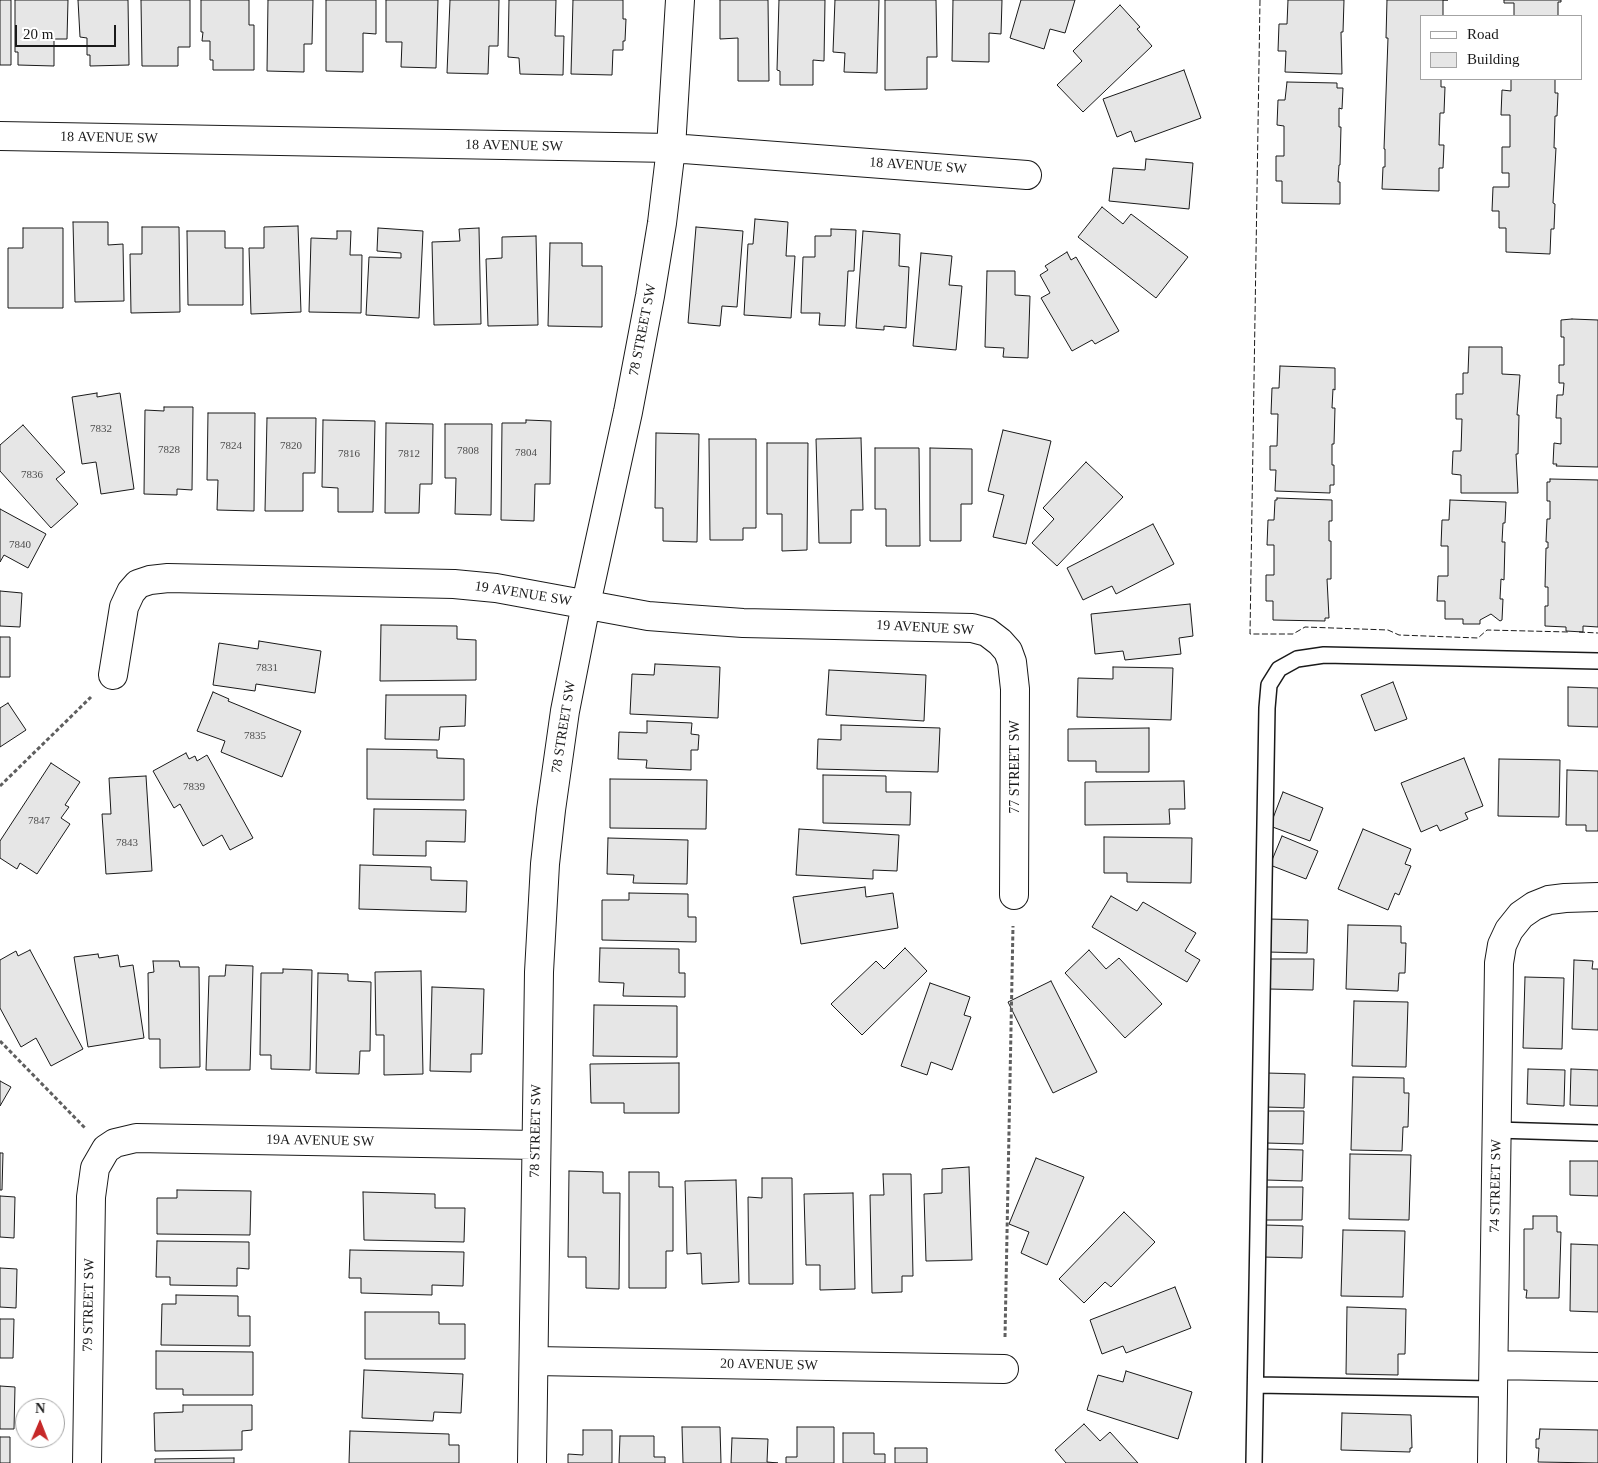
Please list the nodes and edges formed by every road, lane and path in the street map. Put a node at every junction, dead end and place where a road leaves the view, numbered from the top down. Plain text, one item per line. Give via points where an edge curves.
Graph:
1 (680, 0) edge
2 (0, 136) edge
3 (671, 148) junction
4 (1027, 175) dead end
5 (586, 604) junction
6 (1000, 642) joint
7 (1598, 660) edge
8 (113, 675) joint
9 (0, 786) edge
10 (1014, 896) joint
11 (1598, 897) edge
12 (0, 1041) edge
13 (1496, 1130) junction
14 (1598, 1133) edge
15 (536, 1145) junction
16 (106, 1150) junction
17 (534, 1362) junction
18 (1598, 1367) edge
19 (1004, 1369) joint
20 (1494, 1377) junction
21 (1256, 1385) junction
22 (87, 1463) edge
23 (532, 1463) edge
24 (1254, 1463) edge
25 (1492, 1463) edge

1 - 3 street, 78 STREET SW
2 - 3 street, 18 AVENUE SW
3 - 4 street, 18 AVENUE SW
3 - 5 street, 78 STREET SW via 650,296
5 - 6 street, 19 AVENUE SW via 648,616 717,622 972,628 987,632
5 - 8 street, 19 AVENUE SW via 454,584 150,580 138,584 124,607
5 - 15 street, 78 STREET SW via 561,739 545,864 539,972
6 - 10 street, 77 STREET SW via 1012,662 1015,689
7 - 21 lane via 1324,655 1291,662 1279,669 1269,685
8 - 9 path
10 - 19 path
11 - 13 street, 74 STREET SW via 1548,900 1534,906 1521,915 1502,945
12 - 16 path
13 - 14 lane
13 - 20 street, 74 STREET SW
15 - 16 street, 19A AVENUE SW via 136,1138 115,1143
15 - 17 street, 78 STREET SW
16 - 22 street, 79 STREET SW via 95,1168 91,1197
17 - 19 street, 20 AVENUE SW
17 - 23 street, 78 STREET SW
18 - 20 street
20 - 21 lane
20 - 25 street, 74 STREET SW
21 - 24 lane

